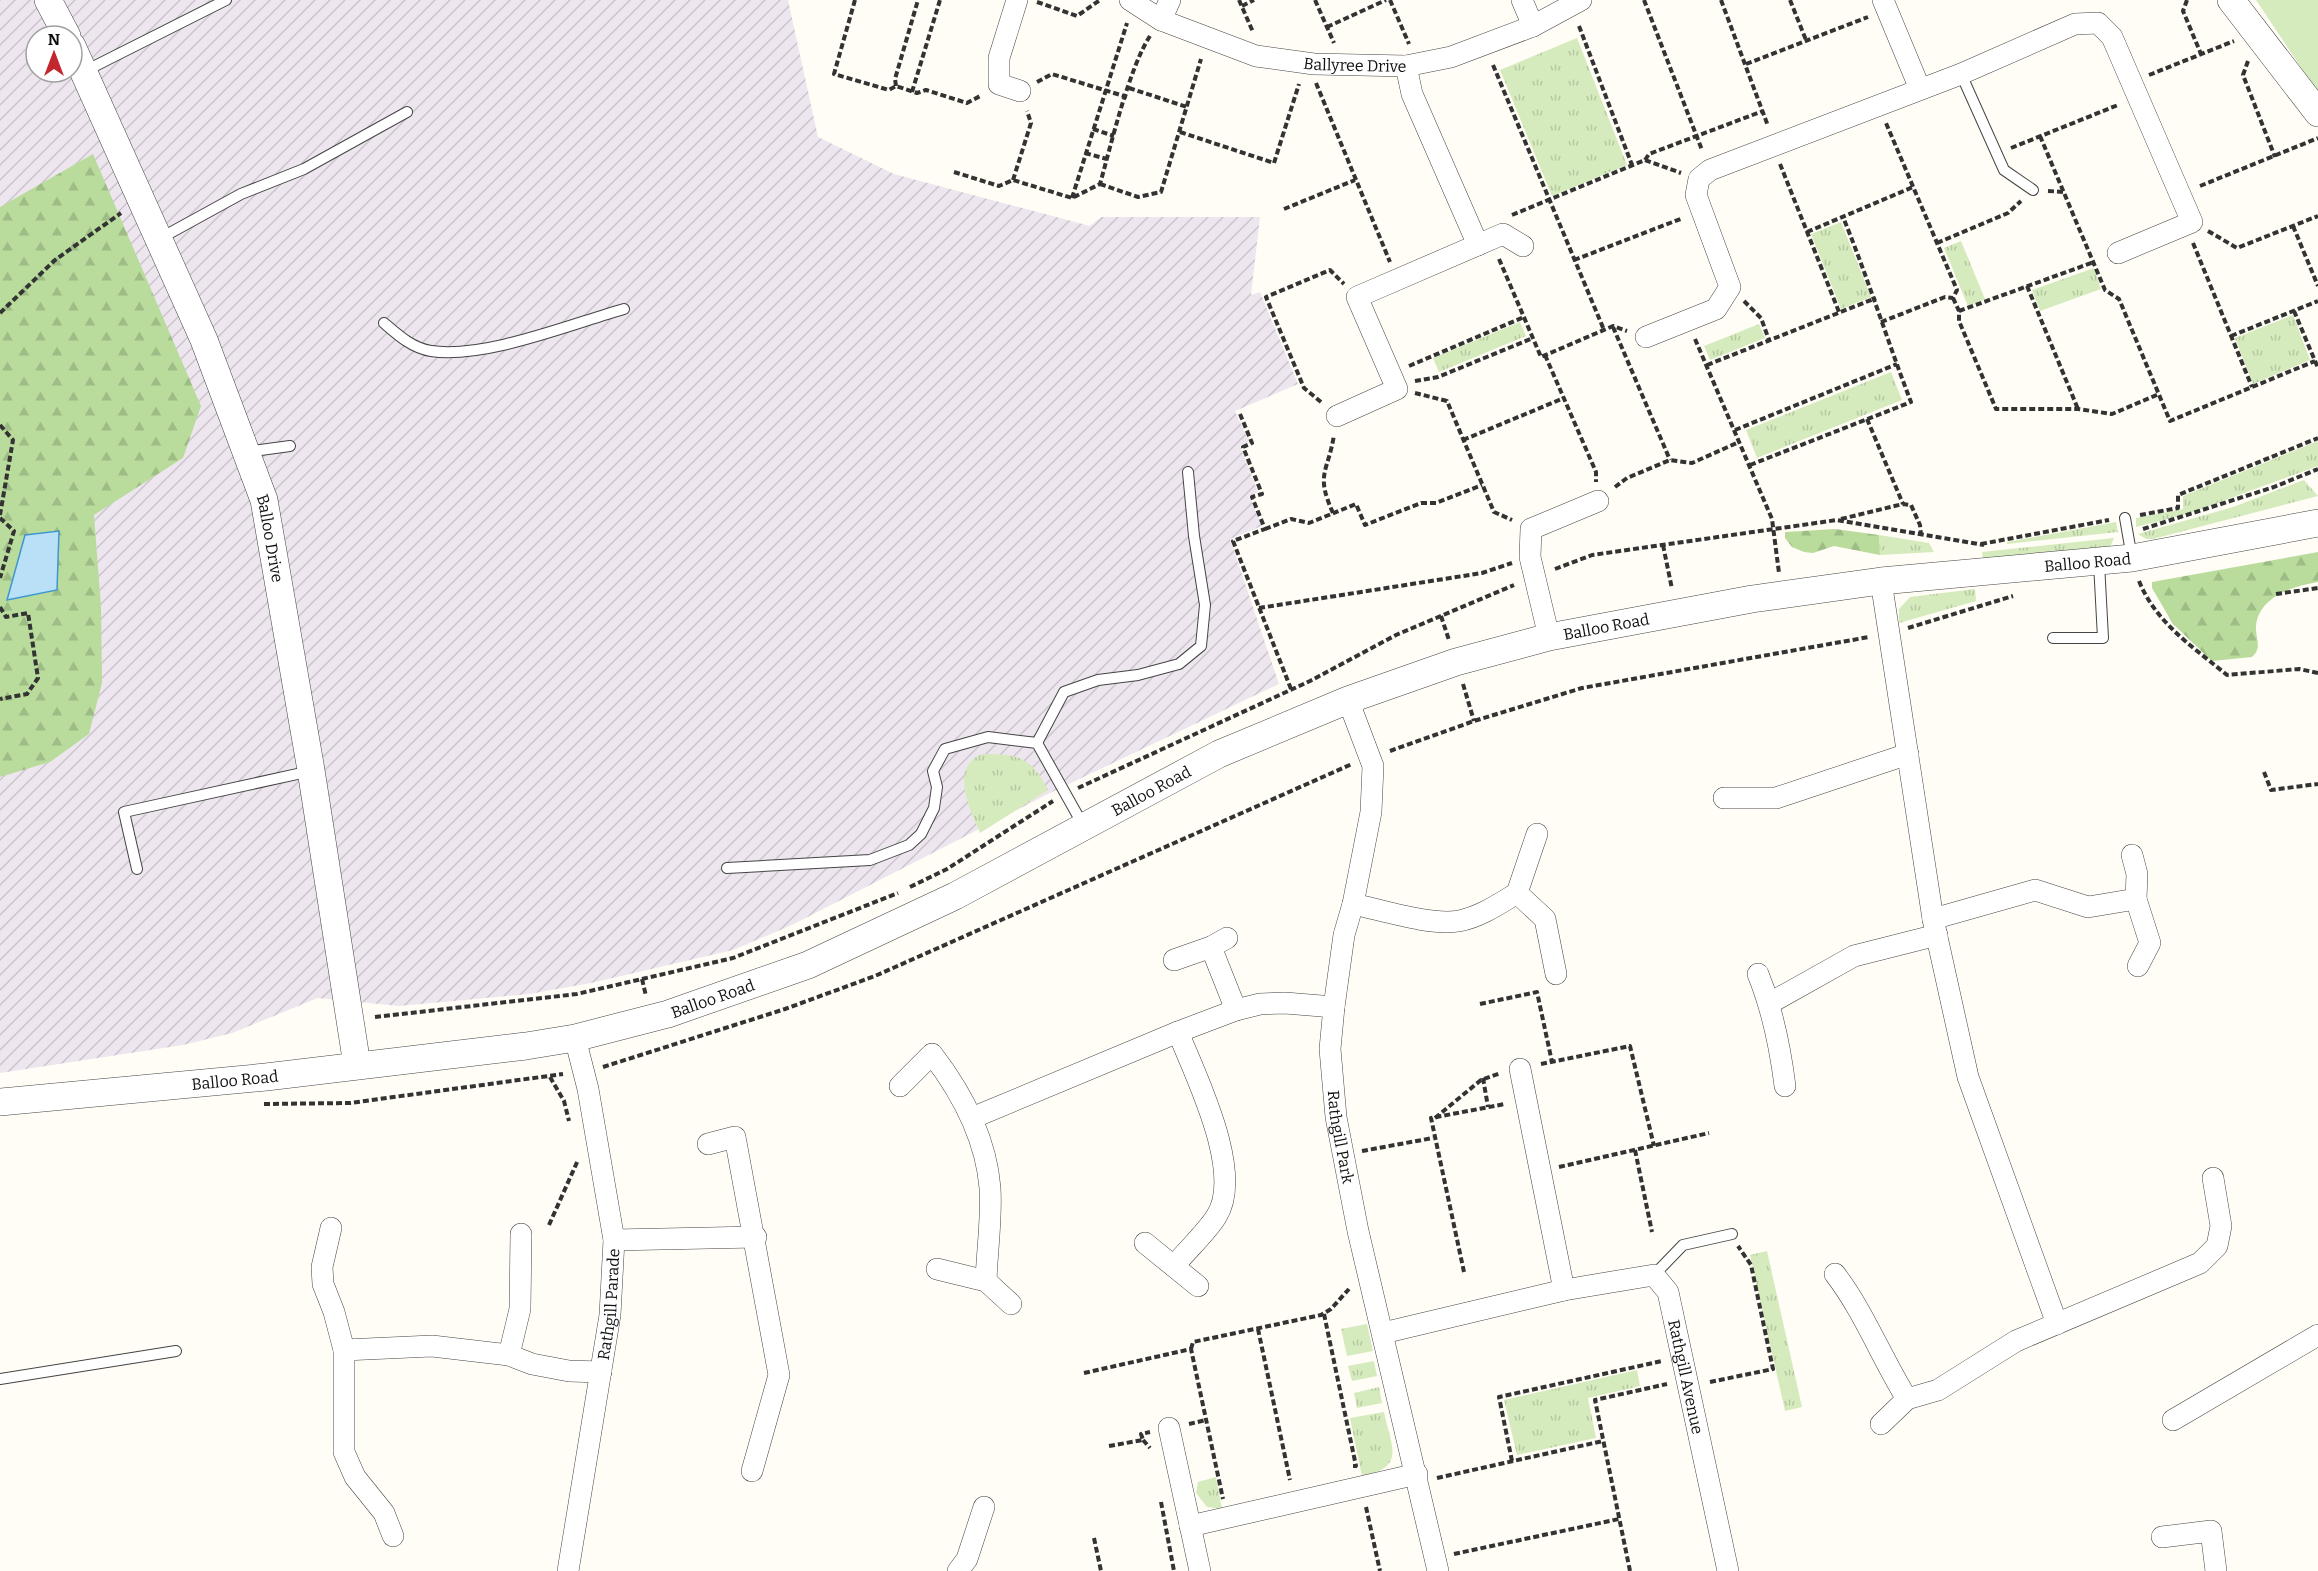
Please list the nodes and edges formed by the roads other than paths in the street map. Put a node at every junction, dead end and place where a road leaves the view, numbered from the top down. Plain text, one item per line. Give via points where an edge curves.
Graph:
1 (48, 0) edge
2 (226, 0) edge
3 (1017, 0) edge
4 (1170, 0) edge
5 (1522, 0) edge
6 (2231, 0) edge
7 (1133, 2) edge
8 (1576, 3) edge
9 (1885, 5) edge
10 (1161, 20) junction
11 (61, 24) edge
12 (1533, 26) junction
13 (1412, 65) junction
14 (85, 71) joint
15 (1961, 74) junction
16 (1920, 89) junction
17 (1020, 91) road end
18 (407, 112) dead end
19 (2318, 113) edge
20 (2033, 190) road end
21 (158, 239) junction
22 (1480, 239) junction
23 (1523, 246) dead end
24 (2118, 253) road end
25 (624, 309) dead end
26 (384, 323) dead end
27 (1646, 337) road end
28 (1337, 416) road end
29 (290, 446) dead end
30 (246, 452) junction
31 (1188, 472) dead end
32 (1598, 501) road end
33 (2125, 518) road end
34 (2318, 523) edge
35 (2136, 561) junction
36 (2098, 562) junction
37 (1881, 581) junction
38 (1549, 637) junction
39 (2054, 638) dead end
40 (1348, 700) junction
41 (1037, 743) junction
42 (1908, 753) junction
43 (311, 771) junction
44 (1724, 798) dead end
45 (1083, 825) junction
46 (1537, 834) dead end
47 (2132, 855) dead end
48 (727, 868) dead end
49 (137, 869) dead end
50 (1517, 893) junction
51 (2136, 899) junction
52 (1353, 904) junction
53 (1935, 927) junction
54 (1174, 960) dead end
55 (2138, 966) dead end
56 (1556, 974) dead end
57 (1758, 974) dead end
58 (1770, 1003) junction
59 (1334, 1007) junction
60 (1236, 1011) junction
61 (1178, 1032) junction
62 (575, 1038) junction
63 (357, 1065) junction
64 (1520, 1069) road end
65 (900, 1086) dead end
66 (1785, 1086) dead end
67 (0, 1102) edge
68 (972, 1118) junction
69 (708, 1144) dead end
70 (2213, 1178) dead end
71 (331, 1228) dead end
72 (521, 1234) dead end
73 (1731, 1234) road end
74 (756, 1237) junction
75 (614, 1240) junction
76 (1145, 1243) dead end
77 (1174, 1266) junction
78 (937, 1269) dead end
79 (1835, 1274) dead end
80 (1654, 1275) junction
81 (986, 1281) junction
82 (1198, 1286) dead end
83 (1564, 1290) junction
84 (1011, 1304) dead end
85 (2057, 1324) junction
86 (1383, 1333) junction
87 (2318, 1335) edge
88 (344, 1350) junction
89 (176, 1351) dead end
90 (509, 1355) junction
91 (602, 1372) junction
92 (0, 1379) edge
93 (1907, 1399) junction
94 (2173, 1420) dead end
95 (1881, 1424) dead end
96 (1169, 1428) dead end
97 (752, 1471) dead end
98 (1418, 1478) junction
99 (984, 1507) dead end
100 (1190, 1526) junction
101 (393, 1536) dead end
102 (2162, 1537) dead end
103 (1437, 1565) edge
104 (568, 1571) edge
105 (958, 1571) edge
106 (1200, 1571) edge
107 (1728, 1571) edge
108 (2216, 1571) edge

1 - 11 street
2 - 14 lane
3 - 17 street via 999,58 999,84
4 - 10 street
5 - 12 street
6 - 19 street
7 - 10 street, Ballyree Drive
8 - 12 street, Ballyree Drive
9 - 16 street
10 - 13 street, Ballyree Drive via 1256,56 1309,63
12 - 13 street, Ballyree Drive via 1451,57
13 - 22 street via 1412,94
14 - 21 street, Balloo Drive
15 - 16 street
15 - 20 lane via 2004,170
15 - 24 street via 2075,24 2098,23 2112,37 2189,224
16 - 27 street via 1704,175 1696,195 1730,287 1716,309
18 - 21 lane via 304,169 241,194
21 - 30 street, Balloo Drive via 204,340
22 - 23 street via 1503,234
22 - 28 street via 1358,297 1394,382
25 - 26 lane via 474,352 430,351 407,342
29 - 30 lane
30 - 43 street, Balloo Drive via 264,500
31 - 41 lane via 1205,605 1201,646 1179,664 1098,680 1064,692
32 - 38 street via 1532,529 1530,556
33 - 35 lane
34 - 35 street, Balloo Road
35 - 36 street, Balloo Road
36 - 37 street, Balloo Road
36 - 39 lane via 2103,638
37 - 38 street, Balloo Road
37 - 42 street
38 - 40 street, Balloo Road via 1453,654
40 - 45 street, Balloo Road via 1219,754
40 - 52 street, Rathgill Park via 1373,766 1371,812
41 - 45 lane
41 - 48 lane via 988,737 945,749 933,771 937,787 934,808 921,834 909,845 870,860
42 - 44 street via 1776,798
42 - 53 street
43 - 49 lane via 124,812
43 - 63 street, Balloo Drive
45 - 62 street, Balloo Road via 955,896 808,965 668,1014
46 - 50 street
47 - 51 street via 2137,874
50 - 52 street via 1480,915 1457,921
50 - 56 street via 1545,919
51 - 53 street via 2088,908 2035,891
51 - 55 street via 2150,943
52 - 59 street, Rathgill Park via 1344,935
53 - 58 street via 1854,956
53 - 85 street via 1968,1077
54 - 60 street via 1219,943
57 - 58 street
58 - 66 street via 1780,1041
59 - 60 street via 1260,1004
59 - 86 street, Rathgill Park via 1330,1049 1336,1117
60 - 61 street
61 - 68 street
61 - 77 street via 1218,1133 1224,1170 1218,1215
62 - 63 street, Balloo Road
62 - 75 street, Rathgill Parade
63 - 67 street, Balloo Road
64 - 83 street
65 - 68 street via 932,1054 950,1077
68 - 81 street via 983,1149 990,1189
69 - 74 street via 735,1137
70 - 85 street via 2221,1226 2217,1246 2200,1263
71 - 88 street via 322,1267 323,1284
72 - 90 street via 520,1309
73 - 80 lane via 1683,1245
74 - 75 street
74 - 97 street via 779,1375
75 - 91 street, Rathgill Parade
76 - 77 street
77 - 82 street
78 - 81 street
79 - 93 street via 1856,1301 1881,1357
80 - 83 street
80 - 107 street, Rathgill Avenue via 1668,1292
81 - 84 street
83 - 86 street
85 - 93 street via 2016,1341 1938,1390
86 - 98 street, Rathgill Park
87 - 94 street
88 - 90 street via 432,1346
88 - 101 street via 344,1452 356,1477 384,1513
89 - 92 lane
90 - 91 street via 569,1371
91 - 104 street, Rathgill Parade
93 - 95 street
96 - 100 street
98 - 100 street
98 - 103 street, Rathgill Park
99 - 105 street via 967,1559
100 - 106 street
102 - 108 street via 2211,1531

